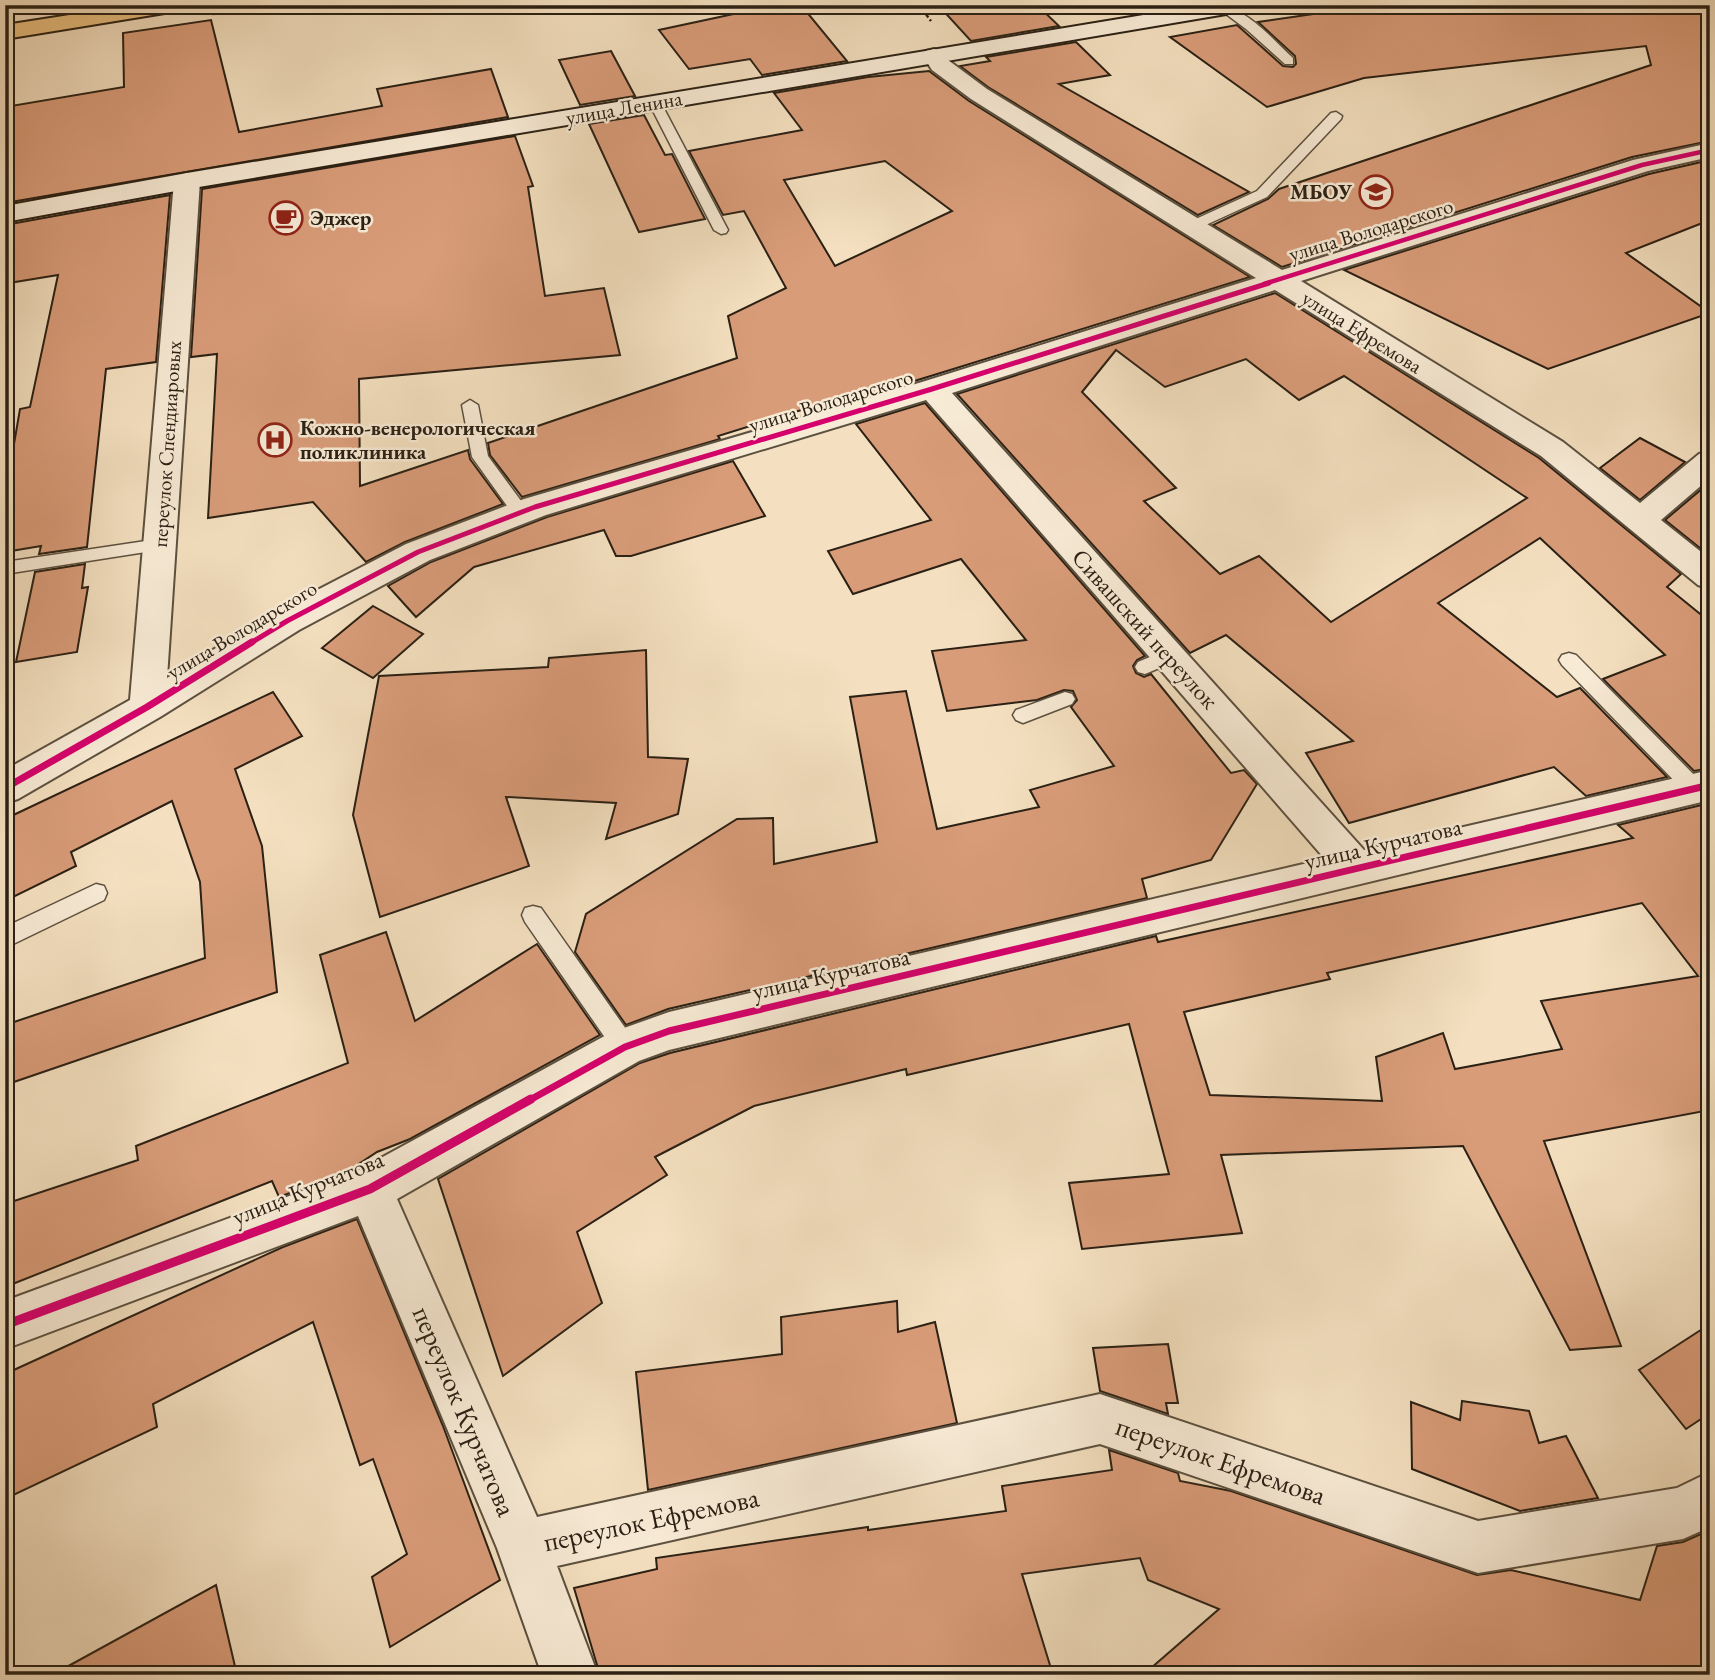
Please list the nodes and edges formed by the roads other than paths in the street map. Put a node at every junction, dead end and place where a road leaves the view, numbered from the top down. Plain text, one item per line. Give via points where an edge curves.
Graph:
1 (177, 5) edge
2 (1229, 6) edge
3 (5, 32) edge
4 (934, 56) junction
5 (1289, 61) dead end
6 (655, 103) junction
7 (1336, 116) dead end
8 (1710, 150) edge
9 (187, 181) junction
10 (5, 214) edge
11 (1192, 226) junction
12 (721, 230) dead end
13 (1275, 278) junction
14 (932, 389) junction
15 (470, 405) dead end
16 (1710, 461) edge
17 (521, 513) junction
18 (1639, 521) junction
19 (159, 545) junction
20 (5, 568) edge
21 (1710, 577) edge
22 (1569, 660) dead end
23 (1065, 699) dead end
24 (147, 707) junction
25 (1023, 715) dead end
26 (1702, 787) edge
27 (5, 788) edge
28 (1358, 870) junction
29 (96, 893) dead end
30 (533, 915) dead end
31 (5, 939) edge
32 (625, 1047) junction
33 (370, 1189) junction
34 (5, 1325) edge
35 (1710, 1498) edge
36 (523, 1547) junction
37 (570, 1675) edge

1 - 3 main road
2 - 4 street, улица Ленина
2 - 5 lane
4 - 6 street, улица Ленина
4 - 11 street, улица Ефремова via 979,94
6 - 9 street, улица Ленина
6 - 12 lane
7 - 11 lane via 1262,194
8 - 13 street, улица Володарского via 1642,165
9 - 10 street, улица Ленина
9 - 19 street, переулок Спендиаровых
11 - 13 street, улица Ефремова
13 - 14 street, улица Володарского
13 - 18 street, улица Ефремова via 1552,449
14 - 17 street, улица Володарского
14 - 28 street, Сивашский переулок via 1157,661
15 - 17 lane via 480,457
16 - 18 street
17 - 24 street, улица Володарского via 418,552 287,621
18 - 21 street, улица Ефремова
19 - 20 lane
19 - 24 street, переулок Спендиаровых
22 - 26 lane
23 - 25 lane
24 - 27 street, улица Володарского
26 - 28 street, улица Курчатова
28 - 32 street, улица Курчатова via 669,1031
29 - 31 lane
30 - 32 lane
32 - 33 street, улица Курчатова
33 - 34 street, улица Курчатова
33 - 36 street, переулок Курчатова
35 - 36 street, переулок Ефремова via 1683,1513 1478,1546 1100,1419
36 - 37 street, переулок Курчатова

